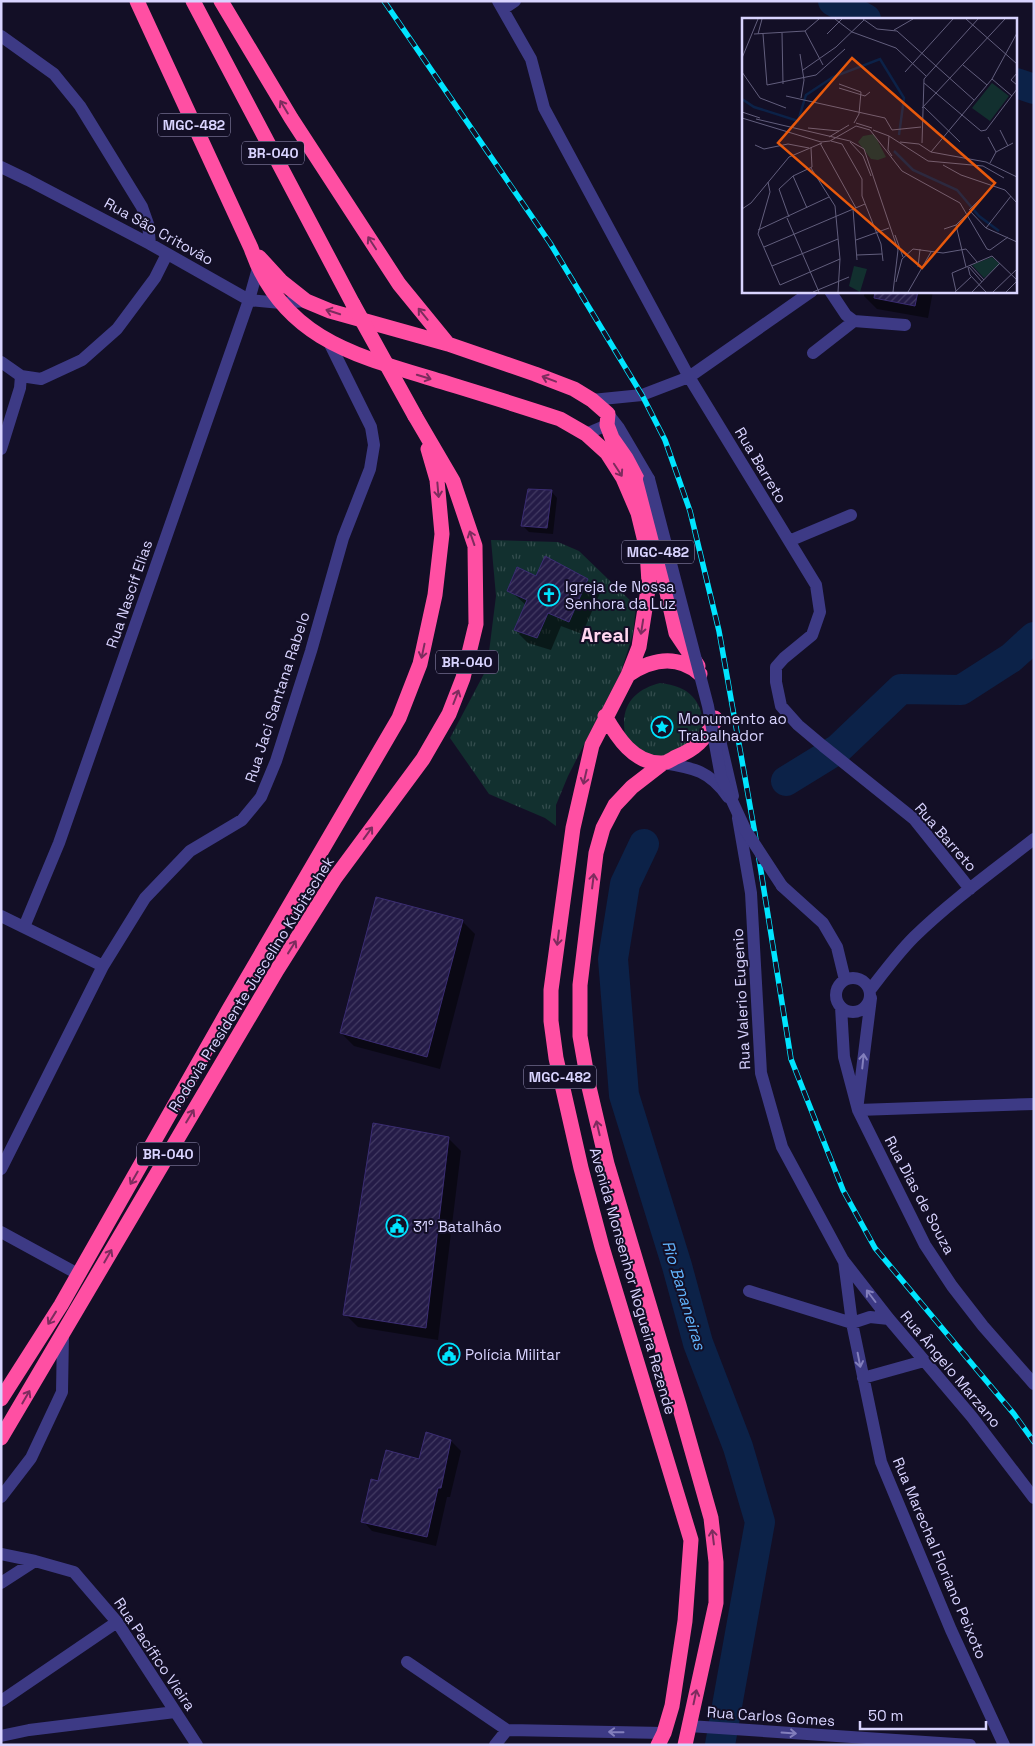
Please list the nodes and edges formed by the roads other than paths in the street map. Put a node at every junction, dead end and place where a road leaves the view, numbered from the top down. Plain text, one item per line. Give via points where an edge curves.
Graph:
1 (137, 1) edge
2 (193, 1) edge
3 (221, 1) edge
4 (515, 1) edge
5 (501, 5) edge
6 (1, 36) edge
7 (1, 167) edge
8 (150, 244) junction
9 (251, 248) junction
10 (167, 254) junction
11 (258, 268) junction
12 (811, 292) edge
13 (831, 292) edge
14 (249, 300) junction
15 (306, 301) junction
16 (281, 303) junction
17 (854, 321) junction
18 (905, 325) dead end
19 (385, 326) junction
20 (329, 342) junction
21 (448, 344) junction
22 (813, 353) dead end
23 (1, 362) edge
24 (375, 362) junction
25 (21, 376) junction
26 (689, 378) junction
27 (592, 400) junction
28 (607, 419) junction
29 (418, 421) junction
30 (586, 434) junction
31 (1, 449) edge
32 (851, 515) dead end
33 (788, 541) junction
34 (628, 675) junction
35 (707, 680) junction
36 (605, 716) junction
37 (715, 721) junction
38 (663, 763) junction
39 (736, 809) junction
40 (1034, 839) edge
41 (970, 889) junction
42 (1, 916) edge
43 (24, 927) junction
44 (103, 966) junction
45 (845, 980) junction
46 (870, 994) junction
47 (841, 1007) junction
48 (1034, 1104) edge
49 (858, 1110) junction
50 (607, 1164) junction
51 (581, 1168) junction
52 (1, 1169) edge
53 (1, 1232) edge
54 (843, 1260) junction
55 (78, 1274) junction
56 (749, 1291) dead end
57 (889, 1319) junction
58 (852, 1323) junction
59 (63, 1334) junction
60 (924, 1361) junction
61 (863, 1378) junction
62 (1034, 1384) edge
63 (1, 1399) edge
64 (679, 1405) junction
65 (653, 1412) junction
66 (1, 1438) edge
67 (1, 1497) edge
68 (1034, 1498) edge
69 (1, 1554) edge
70 (35, 1561) junction
71 (1, 1584) edge
72 (117, 1622) junction
73 (407, 1662) dead end
74 (1, 1701) edge
75 (175, 1712) junction
76 (696, 1727) junction
77 (507, 1730) junction
78 (1, 1736) edge
79 (664, 1741) edge
80 (197, 1745) edge
81 (495, 1745) edge
82 (685, 1745) edge
83 (970, 1745) edge
84 (1004, 1745) edge

1 - 9 highway, MGC-482
2 - 29 highway, Rodovia Presidente Juscelino Kubitschek / BR-040, bridge
21 -> 3 highway via 399,284 291,118
4 - 5 street
5 - 26 street, Rua Barreto via 531,59 544,108
6 - 8 street via 54,74 80,106 142,207
7 - 8 street, Rua São Critovão
8 - 10 street, Rua São Critovão
9 - 11 highway, MGC-482
9 - 15 highway, MGC-482 via 282,282
10 - 14 street, Rua São Critovão
10 - 25 street via 155,278 117,330 82,360 40,379
11 - 14 street, Rua Nascif Elias
11 - 16 highway, MGC-482
12 - 26 street
13 - 17 street
14 - 16 street, Rua São Critovão
14 - 43 street, Rua Nascif Elias via 59,842
15 - 16 street, Rua São Critovão
19 -> 15 highway, MGC-482
16 - 20 highway, MGC-482
17 - 18 street
17 - 22 street
19 - 21 highway, MGC-482
19 - 24 highway via 377,330 369,345
20 - 24 highway, MGC-482
20 - 44 street, Rua Jaci Santana Rabelo via 371,427 374,445 370,469 344,538 276,761 261,797 242,820 190,851 145,898
27 -> 21 highway, MGC-482 via 574,389
23 - 25 street
24 -> 30 highway, MGC-482 via 552,416
25 - 31 street
26 - 27 street via 642,395
26 - 33 street, Rua Barreto
27 - 28 highway, MGC-482
28 - 30 street
28 - 35 highway, MGC-482 via 612,438 645,494 676,632
28 - 45 street, bridge via 649,478 708,706 722,777 746,831 782,886 823,923 837,947
29 -> 55 highway, Rodovia Presidente Juscelino Kubitschek / BR-040 via 437,480 442,534 435,595 420,664 410,692
59 -> 29 highway, Rodovia Presidente Juscelino Kubitschek / BR-040 via 276,970 335,878 423,759 449,714 463,678 476,624 475,546 453,480
30 -> 34 highway, Avenida Monsenhor Nogueira Rezende / MGC-482 via 607,453 623,478 638,513 647,550 649,583 639,647
32 - 33 street
33 - 41 street, Rua Barreto via 816,585 820,612 812,635 776,667 781,706 822,746 914,820
34 - 35 highway via 642,665 659,661 677,662 694,669
34 - 36 highway, Avenida Monsenhor Nogueira Rezende / MGC-482
35 - 37 highway, MGC-482
36 - 38 highway via 630,751 647,761
36 -> 51 highway, Avenida Monsenhor Nogueira Rezende / MGC-482 via 592,744 573,828 552,990 551,1022 556,1058
37 - 38 highway, MGC-482 via 697,746
37 - 39 street, Rua Valerio Eugenio
38 - 39 street, Rua Valerio Eugenio via 694,768 708,776
50 -> 38 highway, Avenida Monsenhor Nogueira Rezende / MGC-482 via 580,1036 580,985 596,853 603,828 615,805
39 - 54 street, Rua Valerio Eugenio via 751,893 761,1073 782,1147
40 - 41 street
41 - 46 street via 914,938
42 - 43 street
43 - 44 street
44 - 52 street, Rua Jaci Santana Rabelo
45 - 46 street via 860,979 866,983
45 - 47 street via 836,993
46 - 47 street via 868,1005 862,1010 847,1012
49 -> 46 street
47 - 49 street, Rua Dias de Souza via 844,1058
48 - 49 street
49 - 62 street, Rua Dias de Souza via 925,1245 983,1326
50 - 51 highway
50 - 64 highway, Avenida Monsenhor Nogueira Rezende / MGC-482
51 - 65 highway, Avenida Monsenhor Nogueira Rezende / MGC-482
53 - 55 street
57 -> 54 street, Rua Ângelo Marzano
54 - 58 street, Rua Marechal Floriano Peixoto
55 -> 63 highway, Rodovia Presidente Juscelino Kubitschek / BR-040
56 - 58 street
57 - 58 street via 870,1317
57 - 60 street, Rua Ângelo Marzano
58 -> 61 street, Rua Marechal Floriano Peixoto
66 -> 59 highway, Rodovia Presidente Juscelino Kubitschek / BR-040
59 - 67 street via 62,1392 31,1458
60 - 61 street
60 - 68 street, Rua Ângelo Marzano
61 - 84 street, Rua Marechal Floriano Peixoto via 881,1462 951,1630
64 - 65 highway
76 -> 64 highway, Avenida Monsenhor Nogueira Rezende / MGC-482 via 716,1602 716,1562 711,1518
65 - 79 highway, Avenida Monsenhor Nogueira Rezende / MGC-482 via 691,1540 685,1621
69 - 70 street, Rua Pacífico Vieira
70 - 71 street
70 - 72 street, Rua Pacífico Vieira via 74,1572
72 - 74 street
72 - 75 street, Rua Pacífico Vieira
73 - 77 street
75 - 78 street
75 - 80 street, Rua Pacífico Vieira
76 - 82 highway, Avenida Monsenhor Nogueira Rezende / MGC-482
76 -> 83 street, Rua Carlos Gomes
79 -> 77 street
77 - 81 street

